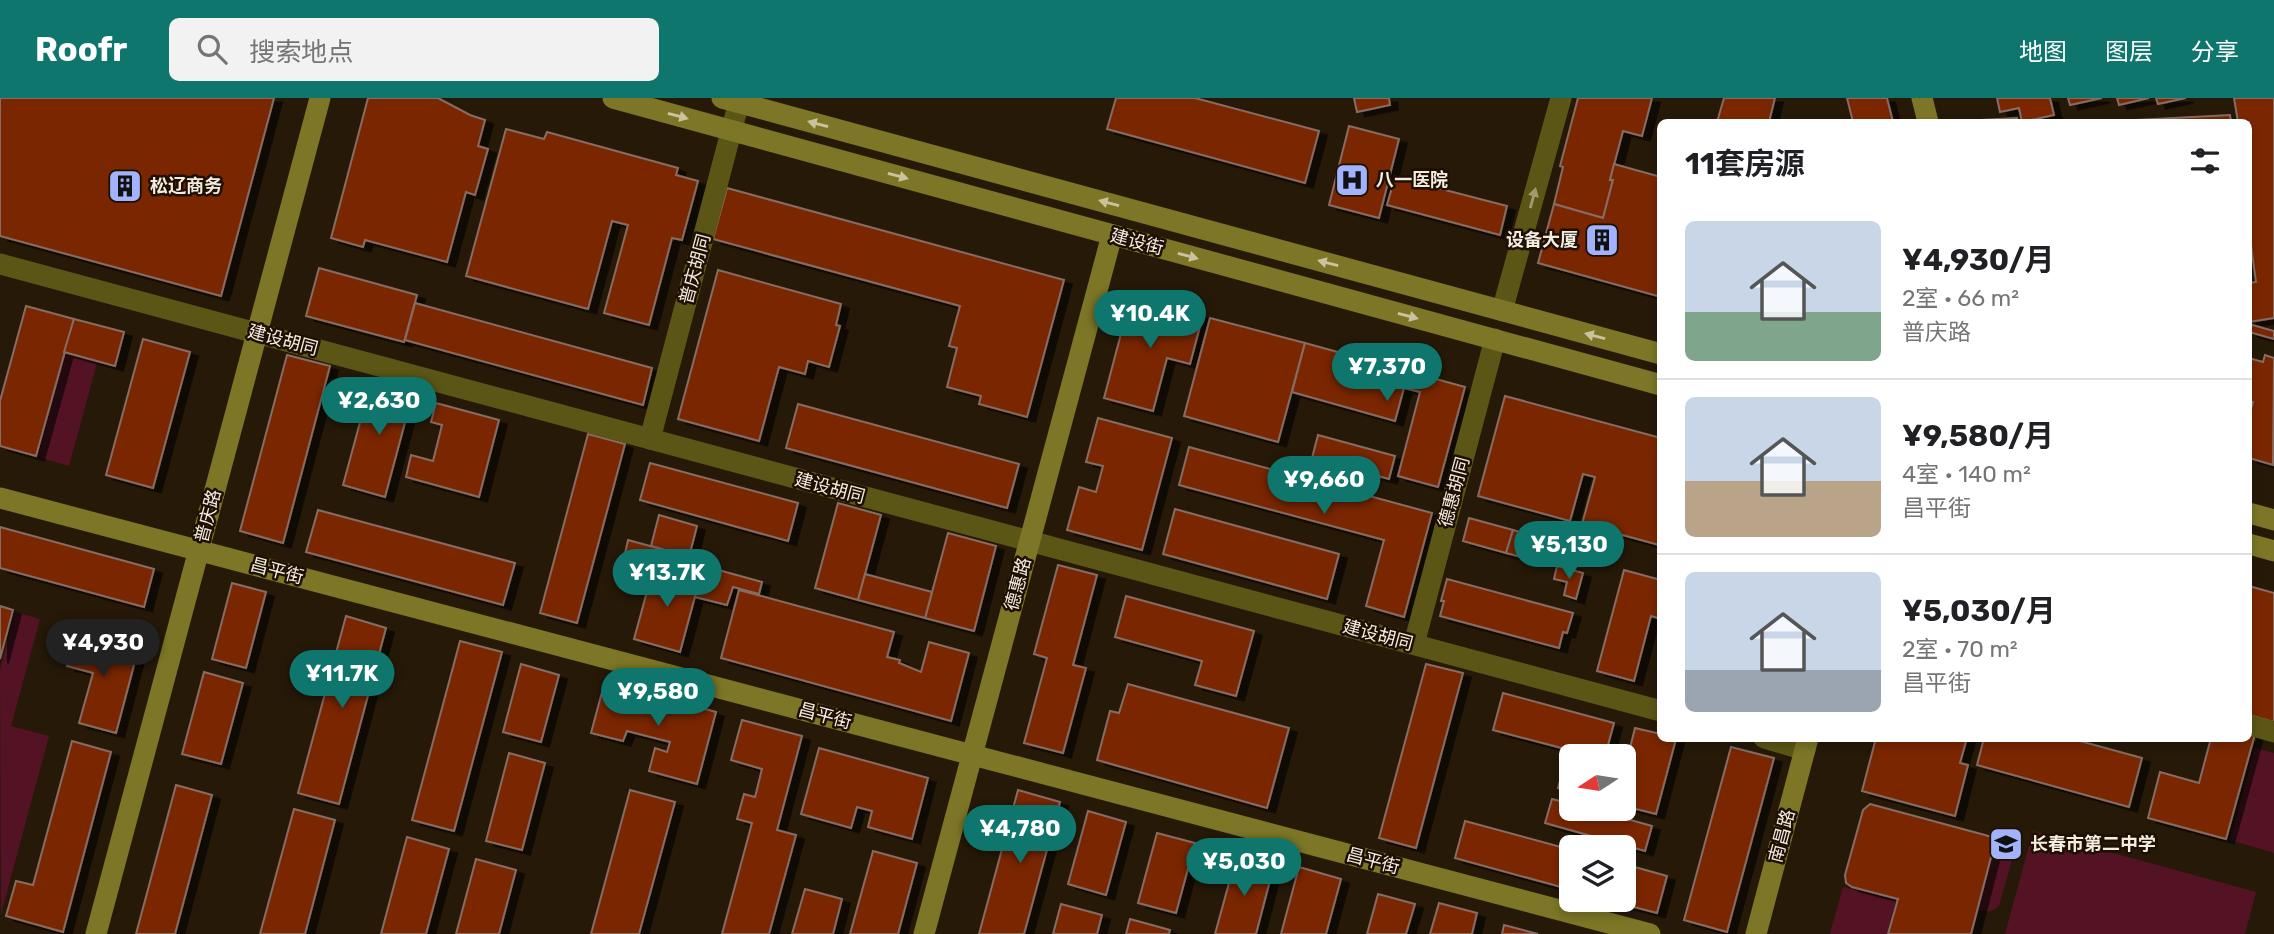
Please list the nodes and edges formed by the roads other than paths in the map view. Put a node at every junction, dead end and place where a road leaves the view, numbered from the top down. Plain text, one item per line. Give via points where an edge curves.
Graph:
1 (320, 98) edge
2 (612, 98) edge
3 (1561, 98) edge
4 (1922, 98) edge
5 (734, 100) edge
6 (1927, 119) edge
7 (732, 131) junction
8 (1112, 235) junction
9 (0, 264) edge
10 (1502, 311) junction
11 (257, 333) junction
12 (1494, 340) junction
13 (1657, 353) edge
14 (1657, 384) edge
15 (650, 439) junction
16 (0, 498) edge
17 (2252, 514) edge
18 (2274, 520) edge
19 (1030, 541) junction
20 (2252, 545) edge
21 (199, 551) junction
22 (2274, 551) edge
23 (1414, 645) junction
24 (1657, 710) edge
25 (2252, 726) edge
26 (2274, 732) edge
27 (1807, 744) edge
28 (972, 755) junction
29 (96, 934) edge
30 (924, 934) edge
31 (1650, 934) edge
32 (1756, 934) edge

1 - 11 street, 普庆路
2 -> 7 street, 建设街
10 -> 3 street
4 - 6 street
5 - 7 street, 普庆胡同
10 -> 5 street, 建设街
7 -> 8 street, 建设街
7 - 15 street, 普庆胡同
8 -> 12 street, 建设街
8 - 19 street, 德惠路
9 - 11 street, 建设胡同
13 -> 10 street, 建设街
11 - 15 street, 建设胡同
11 - 21 street, 普庆路
12 - 14 street, 建设街
12 - 23 street, 德惠胡同
15 - 19 street, 建设胡同
16 - 21 street, 昌平街
17 - 18 street
19 - 23 street, 建设胡同
19 - 28 street, 德惠路
20 - 22 street
21 - 28 street, 昌平街
21 - 29 street, 普庆路
23 - 24 street, 建设胡同
25 - 26 street
27 - 32 street, 南昌路
28 - 30 street, 德惠路
28 - 31 street, 昌平街

